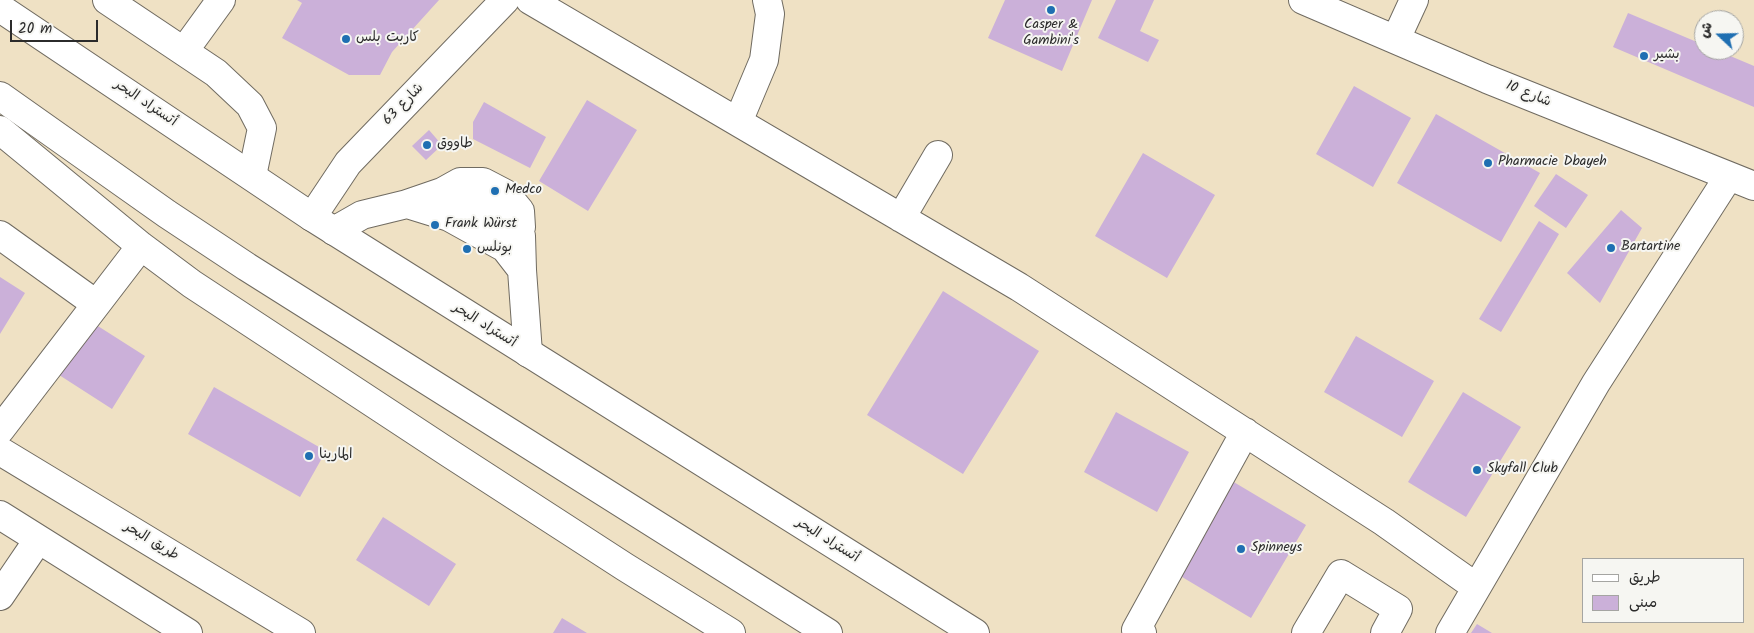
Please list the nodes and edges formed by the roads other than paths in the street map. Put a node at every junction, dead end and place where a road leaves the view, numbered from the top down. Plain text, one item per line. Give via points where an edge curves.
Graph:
1 (107, 0) edge
2 (221, 0) edge
3 (505, 0) edge
4 (530, 0) edge
5 (766, 0) edge
6 (1304, 0) edge
7 (1414, 0) edge
8 (0, 8) edge
9 (1396, 39) junction
10 (184, 51) junction
11 (0, 96) edge
12 (738, 122) junction
13 (0, 130) edge
14 (938, 155) dead end
15 (252, 176) junction
16 (1729, 176) junction
17 (1754, 186) edge
18 (407, 204) junction
19 (901, 218) junction
20 (323, 224) junction
21 (0, 236) edge
22 (141, 246) junction
23 (522, 270) junction
24 (96, 304) junction
25 (528, 353) junction
26 (0, 430) edge
27 (1245, 432) junction
28 (0, 450) edge
29 (0, 516) edge
30 (38, 540) junction
31 (1476, 587) junction
32 (0, 596) edge
33 (1137, 632) edge
34 (188, 633) edge
35 (301, 633) edge
36 (731, 633) edge
37 (828, 633) edge
38 (974, 633) edge
39 (1306, 633) edge
40 (1385, 633) edge
41 (1450, 633) edge

1 - 10 main road
2 - 10 main road
3 - 20 main road, شارع 63 via 348,163
4 - 12 main road
5 - 12 main road via 770,14 764,60
6 - 9 main road, شارع 10
7 - 9 main road
8 - 15 main road, أتستراد البحر
9 - 16 main road, شارع 10
10 - 15 main road via 216,73 250,105 262,128
11 - 37 main road via 247,267
12 - 19 main road
13 - 22 main road
14 - 19 main road
15 - 20 main road, أتستراد البحر
16 - 17 main road, شارع 10
16 - 31 main road via 1596,383
18 - 20 main road
18 - 23 main road via 448,217 505,248
18 - 23 main road via 442,192 499,213 521,236
19 - 27 main road via 1019,287
20 - 25 main road, أتستراد البحر
21 - 24 main road
22 - 24 main road
22 - 36 main road via 192,284 341,383
23 - 25 main road
24 - 26 main road
25 - 38 main road, أتستراد البحر
27 - 31 main road via 1384,522
27 - 33 main road
28 - 35 main road, طريق البحر
29 - 30 main road
30 - 32 main road
30 - 34 main road
31 - 41 main road
39 - 40 main road via 1341,574 1398,609

